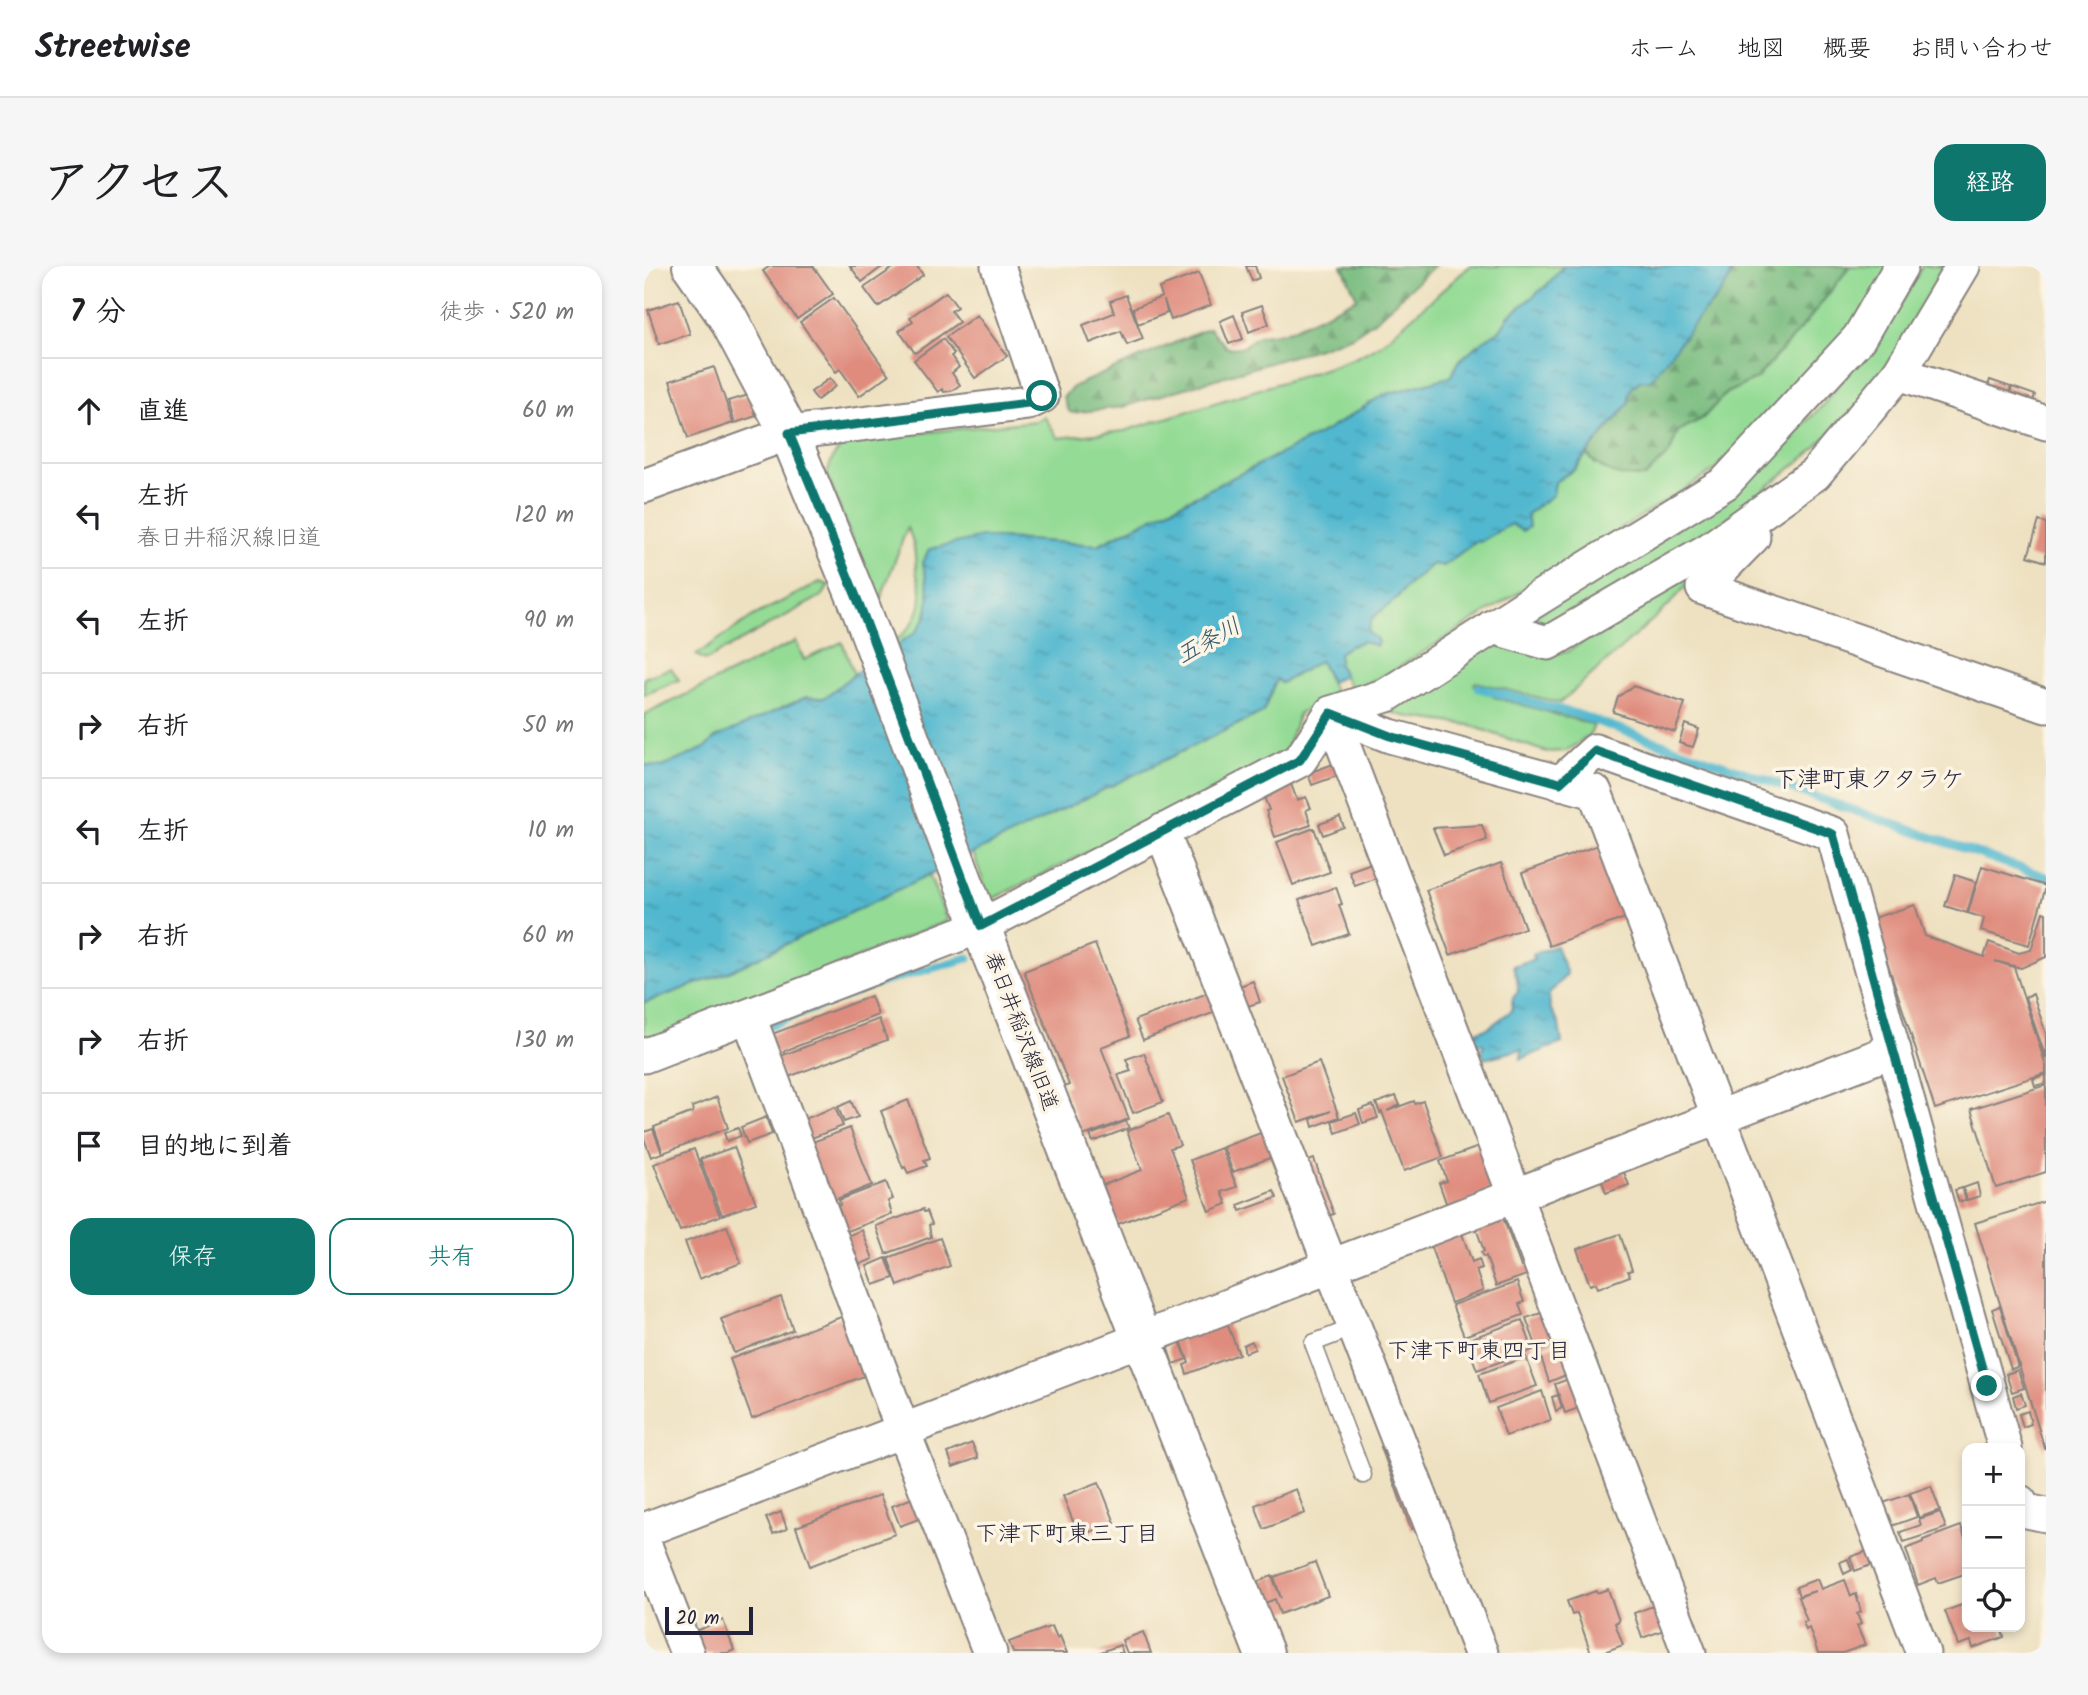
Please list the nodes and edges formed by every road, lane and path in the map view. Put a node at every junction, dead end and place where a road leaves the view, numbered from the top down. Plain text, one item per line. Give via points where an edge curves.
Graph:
1 (692, 266) edge
2 (998, 266) edge
3 (1901, 266) edge
4 (1963, 266) edge
5 (1899, 373) junction
6 (2046, 423) edge
7 (789, 433) junction
8 (1815, 474) junction
9 (644, 486) edge
10 (1492, 627) junction
11 (2046, 706) edge
12 (1331, 713) junction
13 (1560, 783) junction
14 (1162, 831) junction
15 (975, 910) junction
16 (749, 1017) junction
17 (1894, 1050) junction
18 (644, 1056) edge
19 (1720, 1117) junction
20 (1515, 1196) junction
21 (1332, 1266) junction
22 (1355, 1327) junction
23 (1142, 1340) junction
24 (904, 1431) junction
25 (2004, 1443) edge
26 (1363, 1475) dead end
27 (2021, 1506) edge
28 (2046, 1515) edge
29 (644, 1530) edge
30 (644, 1543) edge
31 (687, 1653) edge
32 (990, 1653) edge
33 (1264, 1653) edge
34 (1481, 1653) edge
35 (1689, 1653) edge
36 (1923, 1653) edge

1 - 7 street, 春日井稲沢線旧道 via 728,317
2 - 7 street via 1042,396 1028,403
3 - 10 street via 1859,338 1725,483
4 - 5 street
5 - 6 street
5 - 8 street
7 - 9 street
7 - 15 street, 春日井稲沢線旧道
8 - 10 street via 1710,550 1548,643
8 - 11 street via 1703,588
10 - 12 street via 1387,695
12 - 13 street via 1390,736
12 - 14 street via 1300,760
12 - 20 street
13 - 17 street via 1595,751 1833,834
13 - 19 street via 1595,792
14 - 15 street
14 - 21 street
15 - 16 street
15 - 23 street, 春日井稲沢線旧道
16 - 18 street
16 - 24 street
17 - 19 street
17 - 25 street
19 - 20 street
19 - 36 street
20 - 21 street
20 - 35 street
21 - 22 street
21 - 23 street
22 - 26 lane via 1313,1343
22 - 34 street
23 - 24 street
23 - 33 street, 春日井稲沢線旧道
24 - 29 street
24 - 32 street
27 - 28 street
30 - 31 street

